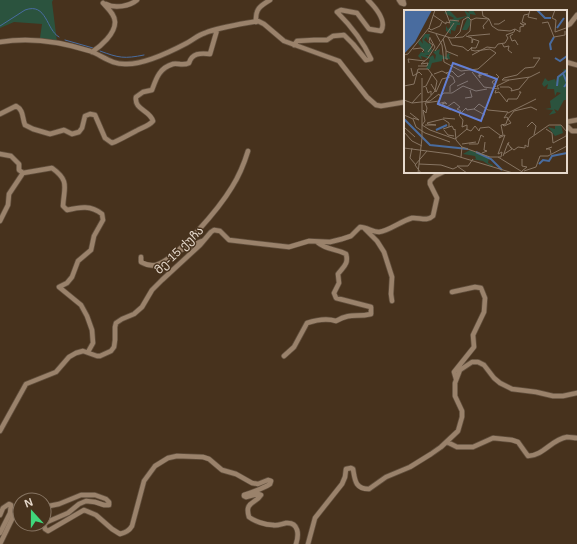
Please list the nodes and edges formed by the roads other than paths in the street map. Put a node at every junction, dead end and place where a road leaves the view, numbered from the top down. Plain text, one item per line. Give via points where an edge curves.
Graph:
1 (137, 0) edge
2 (270, 0) edge
3 (368, 0) edge
4 (399, 0) edge
5 (403, 0) edge
6 (577, 15) edge
7 (256, 22) junction
8 (567, 26) edge
9 (217, 30) junction
10 (0, 42) edge
11 (294, 45) junction
12 (92, 52) junction
13 (567, 62) edge
14 (577, 65) edge
15 (404, 102) edge
16 (0, 114) edge
17 (577, 120) edge
18 (567, 123) edge
19 (567, 124) edge
20 (577, 131) edge
21 (248, 151) dead end
22 (0, 154) edge
23 (23, 173) junction
24 (441, 173) edge
25 (0, 221) edge
26 (364, 227) junction
27 (204, 241) junction
28 (315, 241) junction
29 (179, 250) junction
30 (141, 257) dead end
31 (452, 292) dead end
32 (392, 301) dead end
33 (88, 352) junction
34 (284, 356) dead end
35 (456, 379) junction
36 (577, 394) edge
37 (0, 431) edge
38 (577, 438) edge
39 (447, 442) junction
40 (52, 505) edge
41 (0, 515) edge
42 (12, 520) edge
43 (52, 520) edge
44 (52, 529) edge
45 (0, 533) edge
46 (0, 544) edge
47 (296, 544) edge
48 (308, 544) edge

1 - 12 street via 116,7 102,3 111,12 115,21 114,27 103,45
2 - 7 street via 259,7 255,14
3 - 11 street via 382,21 380,30 369,29 357,13 341,10 337,12 352,28 371,59 366,60 344,35 333,36 327,40 297,41
4 - 5 street via 404,4
6 - 8 street
7 - 9 street
7 - 11 street via 264,24 279,38
9 - 12 street via 204,33 167,53 128,64 111,62
9 - 16 street via 210,54 194,55 185,65 174,64 162,70 157,75 152,90 136,97 137,105 152,117 153,121 121,140 112,143 105,138 95,116 90,114 85,116 82,128 76,133 64,130 50,134 25,125 20,108 16,106
10 - 12 street via 46,42
11 - 15 street via 340,61 367,98 376,105
13 - 14 street
17 - 18 street
19 - 20 street via 572,131
21 - 29 street via 244,164 227,194
22 - 23 street via 11,156
23 - 25 street via 9,194 8,205
23 - 33 street via 52,168 64,181 63,206 67,210 84,207 102,214 103,220 94,236 91,250 78,261 67,283 59,287 81,305 87,316 93,343
24 - 26 street via 430,181 437,198 431,218 413,218 380,232
26 - 28 street, მე-15 ქუჩა via 342,239 330,242
26 - 32 street via 384,252 392,277
27 - 28 street, მე-15 ქუჩა via 216,230 230,240 283,246
27 - 29 street
27 - 33 street, მე-15 ქუჩა via 152,290 142,307 116,324 111,351 100,356
28 - 34 street via 324,248 346,254 346,264 338,274 339,283 334,293 336,298 371,307 370,314 345,316 336,321 330,319 307,323 294,347
29 - 30 street via 156,265 146,266 141,262
31 - 35 street via 481,288 486,298 484,312 473,336 474,347 454,372
33 - 37 street, მე-15 ქუჩა via 76,353 56,372 26,384
35 - 36 street via 460,370 472,362 478,362 484,365 500,384 512,389 553,396
35 - 39 street via 456,396 462,417 458,431
38 - 39 street via 568,437 553,443 535,456 528,456 518,442 512,440 493,438 473,447 457,447
39 - 48 street via 418,462 386,477 369,490 358,486 351,468 346,469 342,484 315,518
40 - 43 street via 81,495 95,495 109,502 109,505 104,506 86,501
41 - 45 street via 6,505 11,505
42 - 46 street
44 - 47 street via 84,510 92,512 120,534 125,533 132,526 144,481 155,466 177,456 203,457 222,470 252,483 271,481 267,486 244,495 261,495 249,505 249,517 273,526 290,523 298,534

